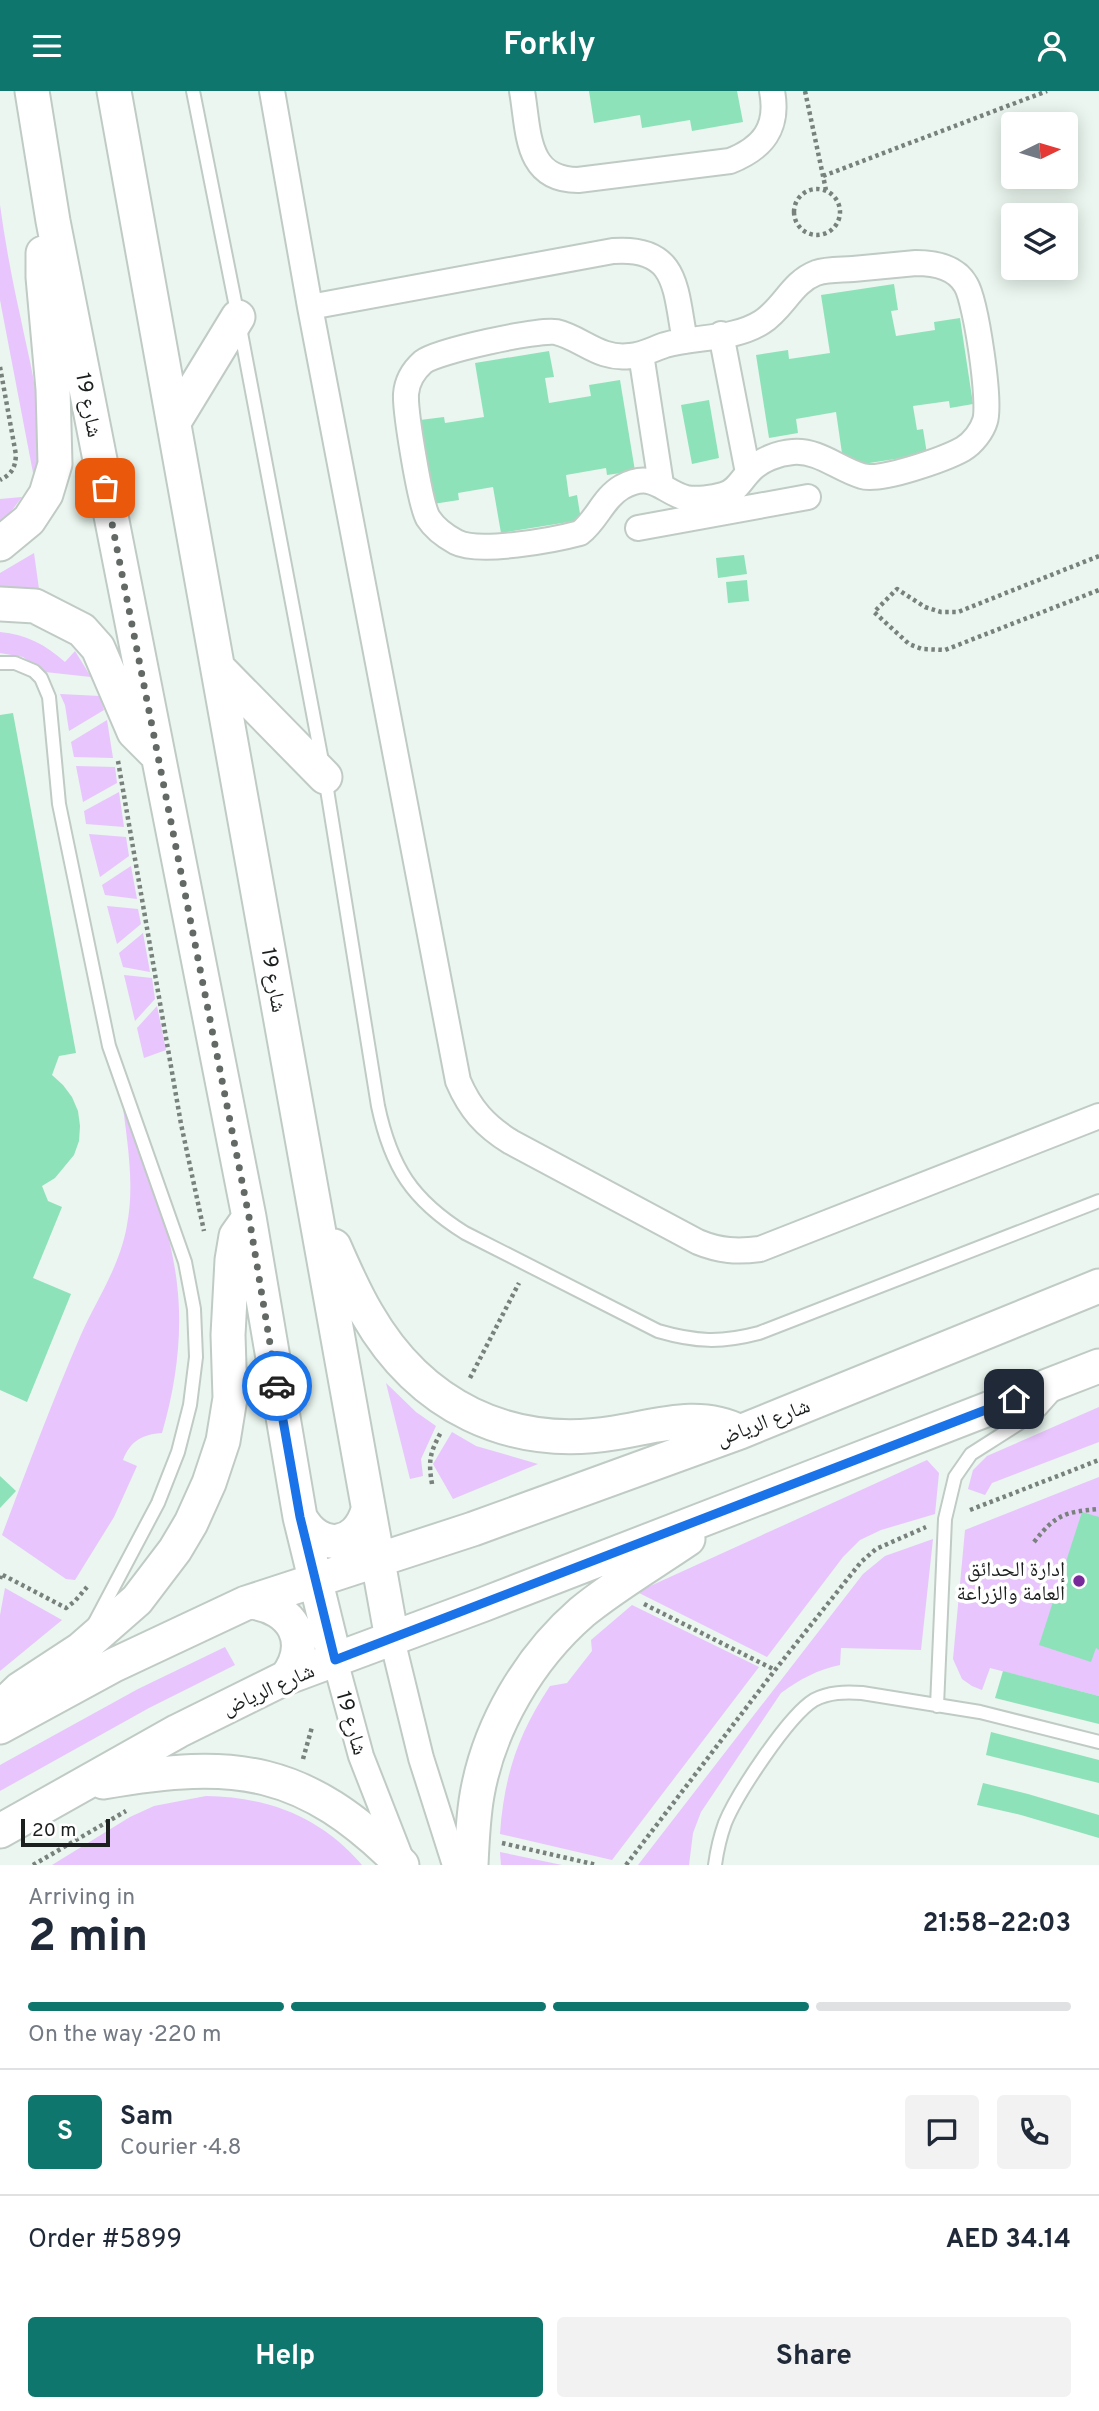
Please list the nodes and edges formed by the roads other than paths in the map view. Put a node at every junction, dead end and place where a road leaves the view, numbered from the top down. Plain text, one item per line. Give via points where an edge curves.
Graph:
1 (32, 91) edge
2 (114, 91) edge
3 (193, 91) edge
4 (272, 91) edge
5 (522, 91) edge
6 (772, 91) edge
7 (53, 221) junction
8 (310, 307) junction
9 (238, 317) junction
10 (721, 334) junction
11 (685, 341) junction
12 (641, 354) junction
13 (174, 422) junction
14 (748, 473) junction
15 (661, 484) junction
16 (808, 497) dead end
17 (711, 506) junction
18 (638, 529) dead end
19 (0, 544) edge
20 (0, 604) edge
21 (0, 663) edge
22 (218, 668) junction
23 (158, 755) junction
24 (325, 777) junction
25 (1099, 1116) edge
26 (1099, 1201) edge
27 (315, 1206) junction
28 (249, 1217) junction
29 (1099, 1286) edge
30 (1099, 1366) edge
31 (1064, 1380) junction
32 (740, 1432) junction
33 (741, 1503) junction
34 (368, 1510) junction
35 (300, 1517) junction
36 (378, 1561) junction
37 (317, 1581) junction
38 (251, 1602) junction
39 (392, 1639) junction
40 (81, 1649) junction
41 (335, 1660) junction
42 (286, 1678) junction
43 (937, 1706) junction
44 (0, 1708) edge
45 (0, 1727) edge
46 (1099, 1742) edge
47 (77, 1787) junction
48 (0, 1831) edge
49 (480, 1853) edge
50 (403, 1865) edge
51 (455, 1865) edge
52 (715, 1865) edge

1 - 7 main road, شارع 19
2 - 13 main road, شارع 19
3 - 9 lane
4 - 8 street
5 - 6 street via 538,164 564,180 730,161 749,153 764,139 773,120
7 - 19 main road via 42,263 55,464 46,494 29,520
7 - 23 main road, شارع 19
8 - 11 street via 634,250 653,255 668,269
8 - 25 street via 458,1081 478,1117 494,1131 698,1242 739,1252 760,1249
9 - 13 main road
9 - 24 lane
10 - 11 street
10 - 14 street
10 - 14 street via 753,328 806,278 830,271 935,263 966,283 973,300 988,403 986,420 965,448 881,478 863,476 821,456 794,452 768,459
11 - 12 street
12 - 15 street
12 - 15 street via 612,356 554,332 441,353 412,374 406,392 407,411 427,517 458,544 479,548 580,533 620,488 633,482
13 - 22 main road, شارع 19
14 - 17 street
15 - 17 street
16 - 17 street
17 - 18 street
20 - 23 main road via 35,606 82,630 98,648 134,732
21 - 40 lane via 34,671 49,697 59,804 109,1046 185,1262 194,1309 192,1393 178,1452 158,1503
22 - 24 main road
22 - 27 main road, شارع 19
23 - 28 main road, شارع 19
24 - 26 lane via 385,1140 400,1172 442,1219 658,1331 709,1341 760,1333
27 - 32 main road via 368,1316 416,1375 454,1407 489,1424 552,1438 588,1437 692,1420 717,1422
27 - 34 main road, شارع 19
28 - 35 main road, شارع 19
28 - 40 main road via 234,1248 228,1335 230,1398 223,1441 209,1483 191,1523 157,1576 116,1621
29 - 32 main road, شارع الرياض
30 - 31 main road, شارع الرياض
31 - 33 main road, شارع الرياض
31 - 43 lane via 1040,1410 983,1445 955,1477 945,1519
32 - 36 main road, شارع الرياض
33 - 39 main road, شارع الرياض
33 - 49 main road via 582,1613 531,1668 494,1736 483,1768 477,1797
34 - 35 main road via 356,1534 330,1542 306,1529
34 - 36 main road, شارع 19
35 - 37 main road, شارع 19
36 - 37 main road, شارع الرياض
36 - 39 main road, شارع 19
37 - 38 main road, شارع الرياض
37 - 41 main road, شارع 19
38 - 42 main road via 282,1612 296,1632 299,1656
38 - 45 main road, شارع الرياض via 114,1665
39 - 41 main road, شارع الرياض
39 - 51 street, شارع 19 via 421,1758
40 - 44 main road via 20,1689
41 - 42 main road, شارع الرياض
41 - 50 street, شارع 19 via 361,1755
42 - 47 main road, شارع الرياض
43 - 46 lane
43 - 52 lane via 846,1692 824,1696 804,1707 735,1801 718,1842
47 - 48 main road, شارع الرياض
47 - 50 main road via 181,1771 221,1770 258,1776 326,1802

